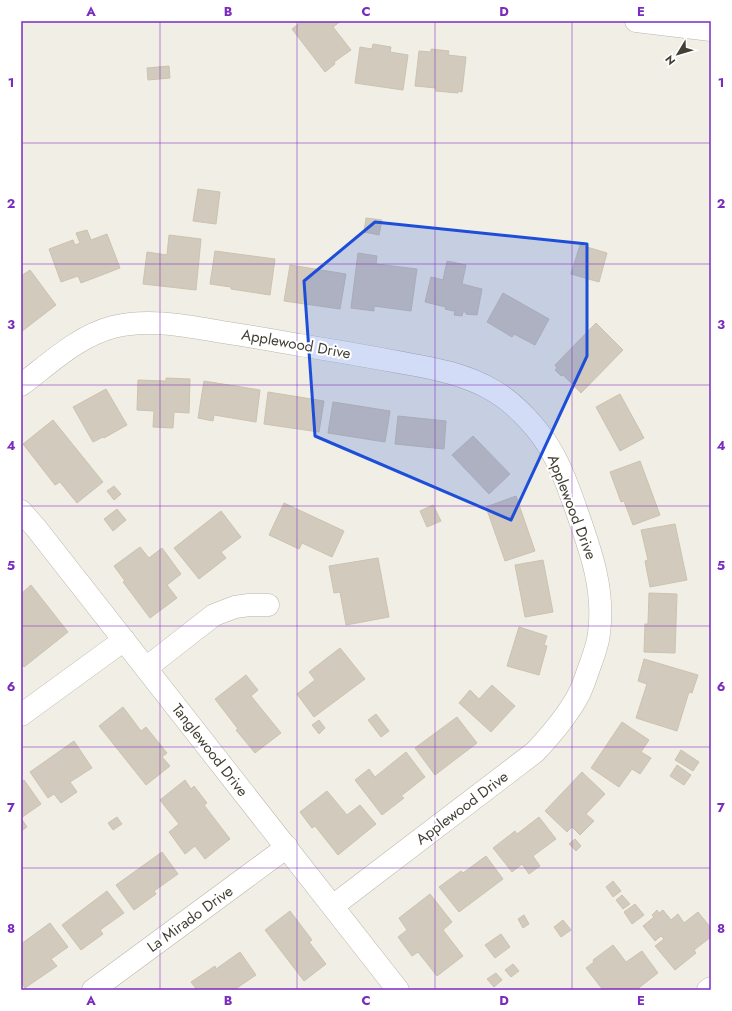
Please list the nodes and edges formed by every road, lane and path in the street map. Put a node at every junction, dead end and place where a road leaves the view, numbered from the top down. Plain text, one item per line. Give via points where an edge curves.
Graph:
1 (636, 21) edge
2 (711, 30) edge
3 (21, 385) edge
4 (21, 511) edge
5 (268, 605) dead end
6 (124, 640) junction
7 (146, 668) junction
8 (21, 716) edge
9 (287, 847) junction
10 (333, 906) junction
11 (711, 988) edge
12 (93, 990) edge
13 (398, 990) edge
14 (708, 990) edge

1 - 2 street
3 - 10 street, Applewood Drive via 81,340 94,334 127,324 179,324 381,358 453,373 481,384 505,398 531,424 554,454 590,549 600,598 599,634 579,694 535,752
4 - 6 street, Tanglewood Drive
5 - 7 street via 235,607 214,615
6 - 7 street, Tanglewood Drive
6 - 8 street
7 - 9 street, Tanglewood Drive
9 - 10 street, Tanglewood Drive
9 - 12 street, La Mirado Drive
10 - 13 street, Tanglewood Drive
11 - 14 street

